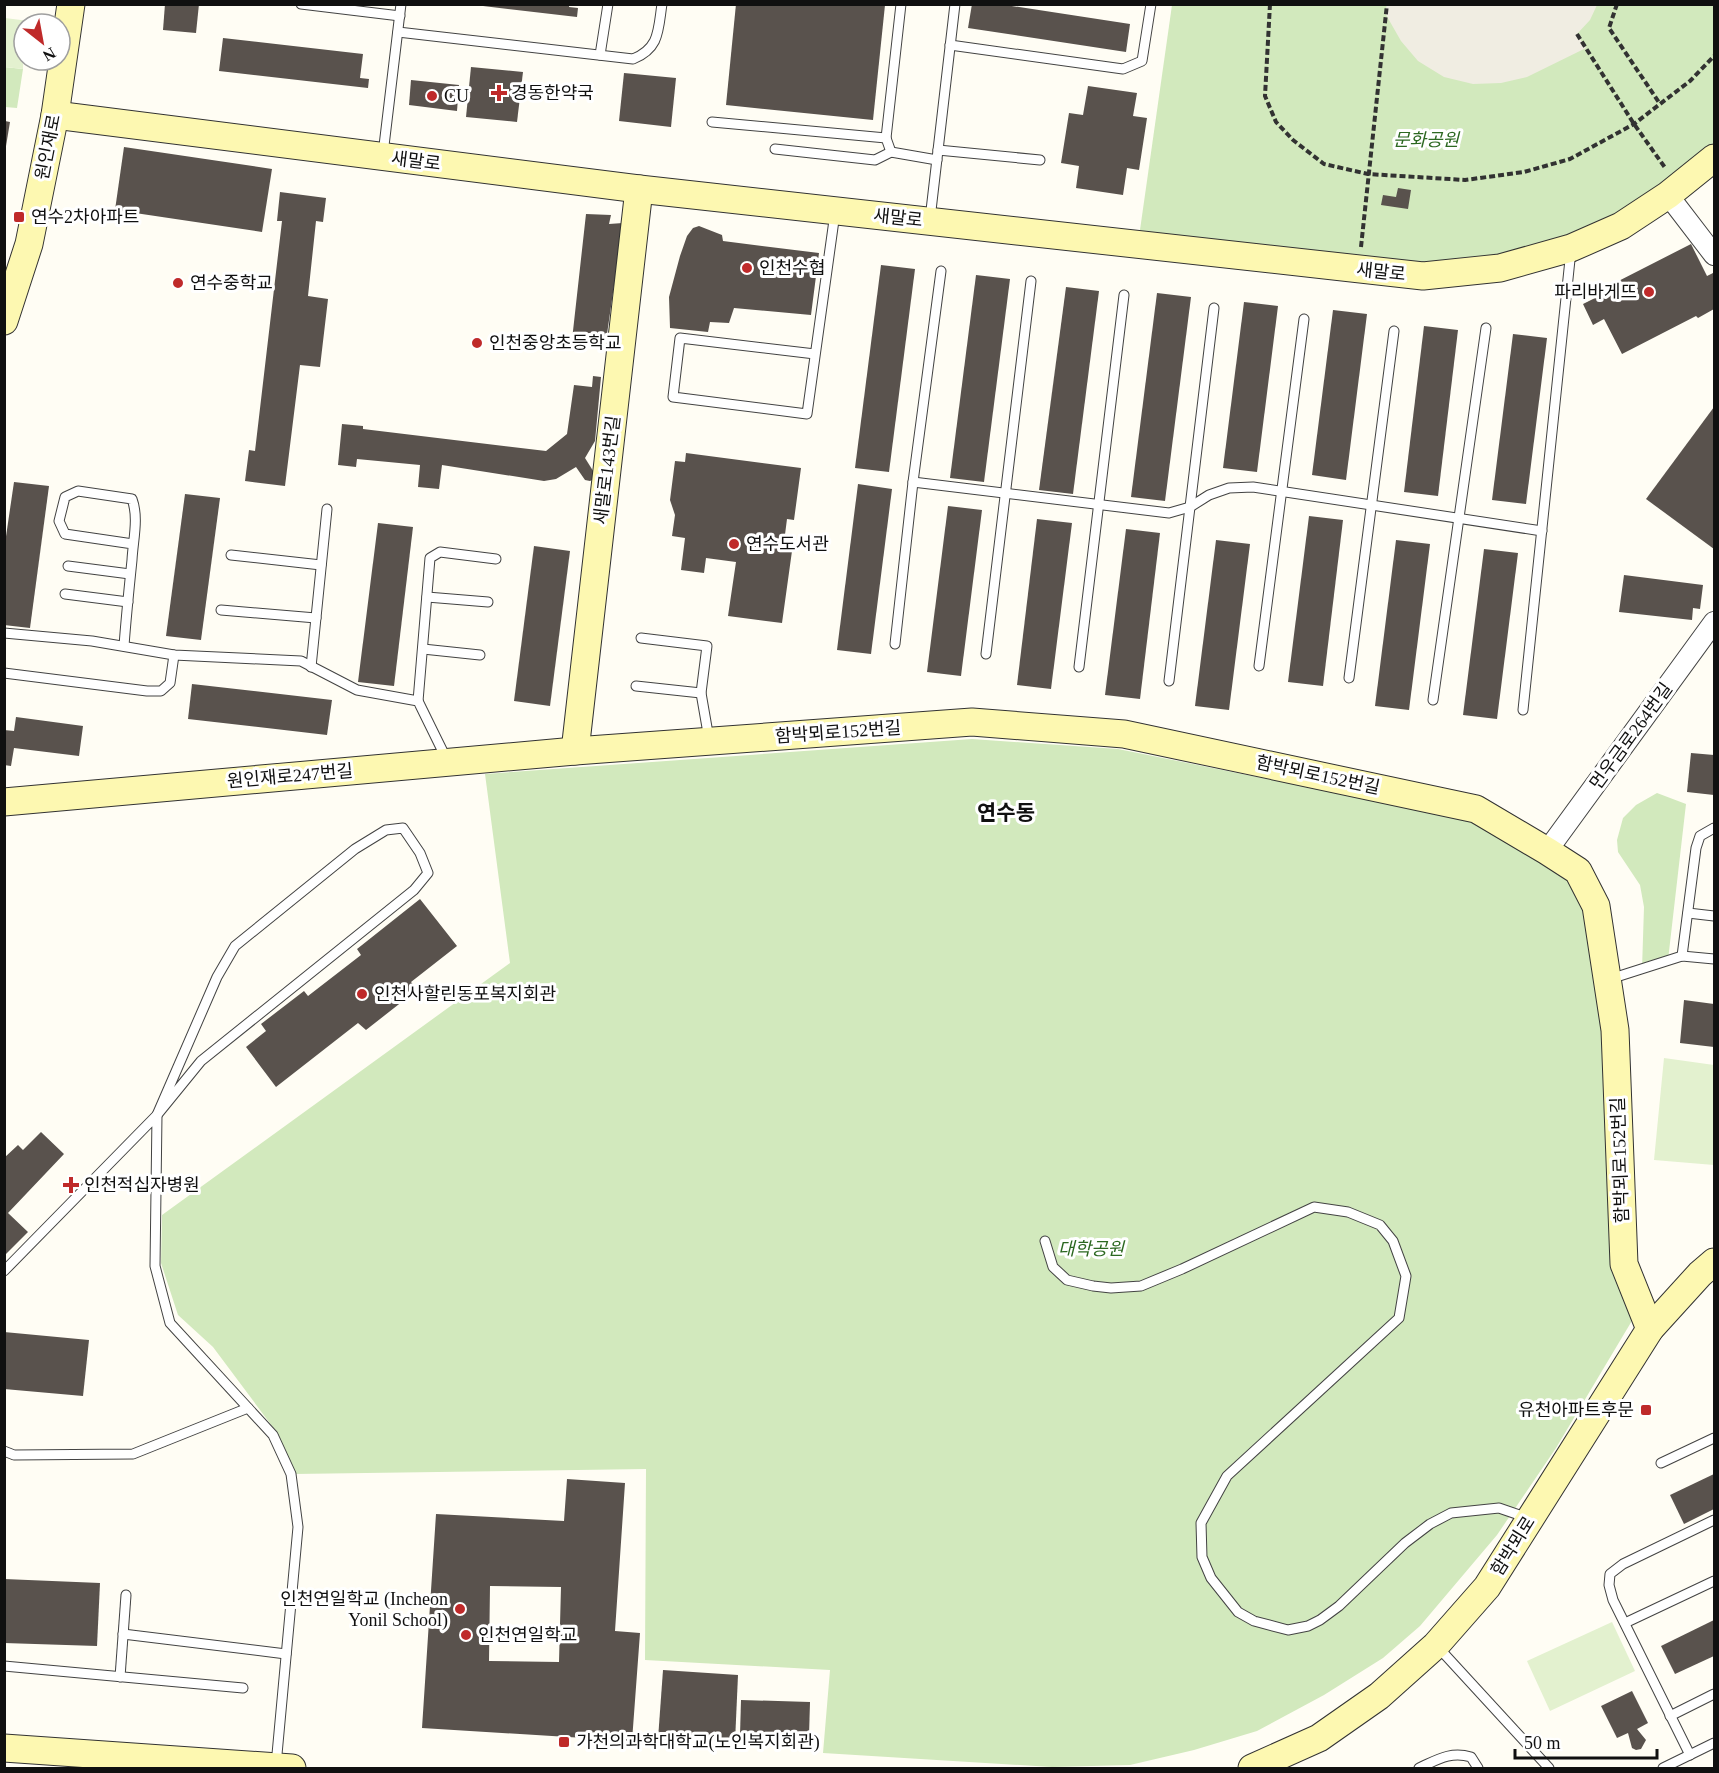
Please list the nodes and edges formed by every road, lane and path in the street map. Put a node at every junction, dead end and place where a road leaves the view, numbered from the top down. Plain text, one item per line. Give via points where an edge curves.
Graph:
1 (71, 4) edge
2 (301, 4) edge
3 (401, 4) edge
4 (608, 4) edge
5 (662, 4) edge
6 (902, 4) edge
7 (955, 4) edge
8 (1151, 4) edge
9 (1270, 4) edge
10 (1387, 4) edge
11 (1617, 4) edge
12 (356, 8) edge
13 (400, 16) junction
14 (398, 32) junction
15 (1577, 34) dead end
16 (950, 45) junction
17 (600, 55) junction
18 (1714, 56) edge
19 (1660, 104) junction
20 (55, 115) junction
21 (712, 122) dead end
22 (1634, 124) junction
23 (886, 138) junction
24 (775, 149) dead end
25 (891, 152) junction
26 (937, 155) junction
27 (383, 156) junction
28 (1714, 158) edge
29 (1040, 160) dead end
30 (1368, 174) junction
31 (639, 189) junction
32 (1674, 191) junction
33 (835, 211) junction
34 (930, 221) junction
35 (1571, 248) junction
36 (1714, 255) edge
37 (1359, 269) junction
38 (941, 271) dead end
39 (1031, 281) dead end
40 (1124, 295) dead end
41 (1214, 308) dead end
42 (1304, 320) dead end
43 (4, 321) edge
44 (1486, 328) dead end
45 (1394, 332) dead end
46 (815, 354) junction
47 (913, 482) junction
48 (1281, 491) junction
49 (1006, 494) junction
50 (1099, 505) junction
51 (1370, 505) junction
52 (1190, 507) junction
53 (327, 509) dead end
54 (1458, 518) junction
55 (1542, 531) junction
56 (133, 544) junction
57 (231, 555) dead end
58 (496, 559) dead end
59 (321, 565) junction
60 (68, 566) dead end
61 (130, 574) junction
62 (65, 594) dead end
63 (427, 597) junction
64 (128, 602) junction
65 (488, 602) dead end
66 (221, 610) dead end
67 (316, 618) junction
68 (1714, 622) edge
69 (4, 633) edge
70 (641, 638) dead end
71 (895, 644) dead end
72 (124, 646) junction
73 (423, 649) junction
74 (986, 654) dead end
75 (174, 655) junction
76 (480, 655) dead end
77 (1259, 666) dead end
78 (311, 667) junction
79 (1079, 667) dead end
80 (4, 673) edge
81 (1349, 678) dead end
82 (1169, 681) dead end
83 (636, 686) dead end
84 (702, 693) junction
85 (1433, 700) dead end
86 (418, 701) junction
87 (1523, 710) dead end
88 (709, 741) junction
89 (574, 751) junction
90 (448, 762) junction
91 (4, 802) edge
92 (1714, 828) edge
93 (1547, 850) junction
94 (1688, 913) junction
95 (1714, 916) edge
96 (1682, 956) junction
97 (1714, 959) edge
98 (1608, 980) junction
99 (157, 1115) junction
100 (1045, 1241) dead end
101 (1714, 1262) edge
102 (4, 1271) edge
103 (1650, 1329) junction
104 (248, 1408) junction
105 (1714, 1438) edge
106 (4, 1451) edge
107 (1662, 1463) dead end
108 (1530, 1519) junction
109 (1714, 1520) edge
110 (1714, 1581) edge
111 (126, 1595) dead end
112 (1625, 1623) junction
113 (123, 1634) junction
114 (1436, 1645) junction
115 (286, 1654) junction
116 (4, 1666) edge
117 (120, 1677) junction
118 (243, 1688) dead end
119 (1714, 1694) edge
120 (1670, 1716) junction
121 (1714, 1743) edge
122 (4, 1748) edge
123 (1690, 1755) junction
124 (281, 1768) edge
125 (1252, 1768) edge
126 (1419, 1768) edge
127 (1478, 1768) edge
128 (1549, 1768) edge
129 (1663, 1768) edge

1 - 20 street, 원인재로
2 - 12 lane
3 - 13 lane
4 - 17 lane
5 - 17 lane via 657,38 651,49 633,59
6 - 23 lane
7 - 16 lane
8 - 16 lane via 1142,61 1123,69
9 - 30 path via 1265,96 1276,122 1324,164
10 - 30 path
11 - 19 path via 1609,28
12 - 13 lane
13 - 14 lane
14 - 17 lane
14 - 27 lane
15 - 22 path
16 - 26 lane
18 - 19 path
19 - 22 path
20 - 27 street, 새말로
20 - 43 street, 원인재로 via 29,244
21 - 23 lane
22 - 30 path via 1570,159 1524,172 1466,180
22 - 32 path
23 - 25 lane
24 - 25 lane via 875,160
25 - 26 lane
26 - 29 lane
26 - 34 lane
27 - 31 street, 새말로
28 - 32 street, 새말로
30 - 37 path
31 - 33 street, 새말로
31 - 89 street, 새말로143번길
32 - 35 street, 새말로 via 1621,226
32 - 36 street
33 - 34 street, 새말로
33 - 46 lane
34 - 37 street, 새말로
35 - 37 street, 새말로 via 1500,268 1423,276
35 - 55 lane
38 - 47 lane
39 - 49 lane
40 - 50 lane
41 - 52 lane
42 - 48 lane
44 - 54 lane
45 - 51 lane
46 - 46 lane via 807,414 673,397 680,338
47 - 49 lane
47 - 71 lane
48 - 51 lane
48 - 52 lane via 1229,488
48 - 77 lane
49 - 50 lane
49 - 74 lane
50 - 52 lane via 1168,513
50 - 79 lane
51 - 54 lane
51 - 81 lane
52 - 82 lane
53 - 59 lane
54 - 55 lane
54 - 85 lane
55 - 87 lane
56 - 56 lane via 136,510 132,499 78,491 64,497 59,520 65,534
56 - 61 lane
57 - 59 lane
58 - 63 lane via 440,552 430,558
59 - 67 lane
60 - 61 lane
61 - 64 lane
62 - 64 lane
63 - 65 lane
63 - 73 lane
64 - 72 lane
66 - 67 lane
67 - 78 lane
68 - 93 street, 먼우금로264번길
69 - 72 lane
70 - 84 lane via 707,646
72 - 75 lane
73 - 76 lane
73 - 86 lane
75 - 78 lane via 301,661
75 - 80 lane via 170,683 161,691
78 - 86 lane via 357,690
83 - 84 lane
84 - 88 lane
86 - 90 lane
88 - 89 street, 함박뫼로152번길
88 - 93 street, 함박뫼로152번길 via 972,722 1124,734 1476,809
89 - 90 street, 원인재로247번길
90 - 91 street, 원인재로247번길
92 - 94 lane via 1700,836 1696,848
93 - 98 street, 함박뫼로152번길 via 1578,871 1596,906
94 - 95 lane
94 - 96 lane
96 - 97 lane
96 - 98 lane
98 - 103 street, 함박뫼로152번길 via 1616,1030 1624,1264
99 - 99 lane via 201,1061 414,890 428,873 403,828 386,830 356,849 235,946
99 - 102 lane
99 - 104 lane via 155,1266 170,1323
100 - 108 lane via 1053,1267 1067,1280 1111,1288 1142,1286 1314,1207 1348,1212 1380,1225 1393,1242 1406,1276 1399,1318 1227,1476 1201,1523 1202,1557 1211,1578 1238,1612 1288,1630 1308,1626 1339,1606 1405,1542 1451,1513 1499,1508
101 - 103 street, 함박뫼로
103 - 108 street, 함박뫼로
104 - 106 lane via 133,1454 14,1455
104 - 115 lane via 273,1435 291,1474 298,1527
105 - 107 lane
108 - 114 street, 함박뫼로 via 1487,1587
109 - 112 lane via 1610,1574 1613,1600
110 - 112 lane
111 - 113 lane
112 - 120 lane
113 - 115 lane
113 - 117 lane
114 - 125 street, 함박뫼로 via 1379,1696 1319,1738
114 - 128 lane
115 - 124 lane
116 - 117 lane
117 - 118 lane
119 - 120 lane
120 - 123 lane
121 - 123 lane
122 - 124 street
123 - 129 lane
126 - 127 lane via 1458,1753 1471,1757

